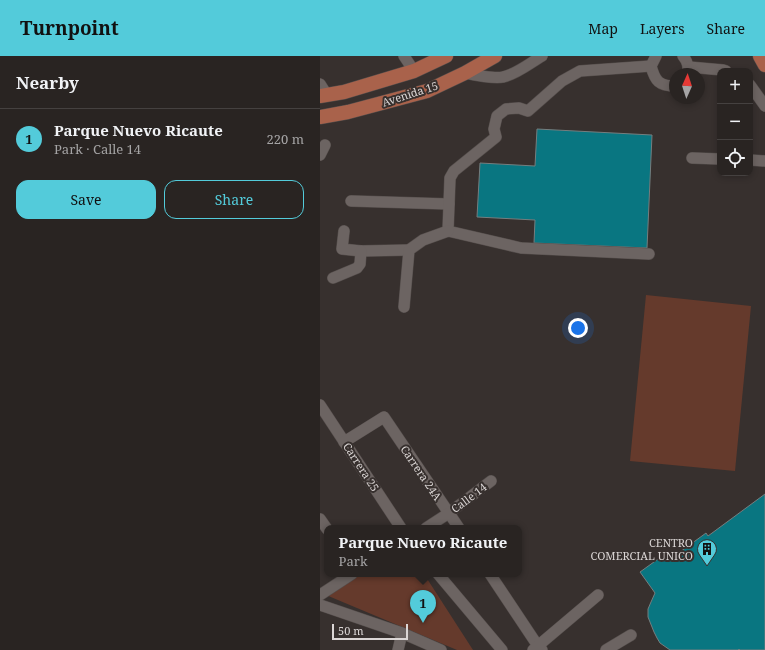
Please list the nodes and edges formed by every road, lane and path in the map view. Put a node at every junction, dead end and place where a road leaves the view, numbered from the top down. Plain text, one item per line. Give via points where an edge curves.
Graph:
1 (404, 56) edge
2 (446, 56) edge
3 (495, 56) edge
4 (542, 56) edge
5 (683, 56) edge
6 (760, 56) edge
7 (654, 61) edge
8 (765, 64) edge
9 (687, 68) edge
10 (717, 70) edge
11 (414, 71) junction
12 (705, 71) edge
13 (465, 73) junction
14 (669, 86) edge
15 (753, 89) edge
16 (322, 92) edge
17 (765, 106) edge
18 (320, 117) edge
19 (320, 145) edge
20 (320, 155) edge
21 (692, 158) dead end
22 (717, 159) edge
23 (753, 160) edge
24 (765, 161) edge
25 (350, 201) dead end
26 (449, 204) junction
27 (344, 231) dead end
28 (448, 231) junction
29 (409, 250) junction
30 (361, 251) junction
31 (649, 254) dead end
32 (333, 278) dead end
33 (404, 307) dead end
34 (320, 406) edge
35 (344, 442) junction
36 (492, 481) dead end
37 (449, 513) junction
38 (399, 525) edge
39 (431, 525) edge
40 (457, 525) edge
41 (347, 577) edge
42 (441, 577) edge
43 (492, 577) edge
44 (320, 594) edge
45 (598, 595) dead end
46 (320, 605) edge
47 (402, 633) junction
48 (631, 635) dead end
49 (538, 649) edge
50 (398, 650) edge
51 (441, 650) edge
52 (502, 650) edge
53 (606, 650) edge

1 - 11 street
2 - 11 main road, Avenida 15
3 - 13 main road, Avenida 15
4 - 13 street via 502,78
5 - 9 street
6 - 8 main road
7 - 14 street via 654,76 662,84
7 - 26 street via 580,71 562,81 528,111 519,108 506,109 497,116 494,129 496,137 454,171 450,178
10 - 12 street
11 - 16 main road, Avenida 15 via 344,92
13 - 18 main road, Avenida 15 via 427,91
15 - 17 street
19 - 20 street via 325,145
21 - 22 street
23 - 24 street
25 - 26 street
26 - 28 street
27 - 30 street via 342,249
28 - 29 street via 423,240
28 - 31 street via 521,248
29 - 30 street
29 - 33 street
30 - 32 street via 360,264 357,268
34 - 35 street, Carrera 25
35 - 37 street, Carrera 24A via 384,417
35 - 38 street, Carrera 25
36 - 37 street, Calle 14
37 - 39 street, Calle 14
37 - 40 street, Carrera 24A
41 - 44 street
42 - 52 street
43 - 49 street
45 - 49 street
46 - 47 street
47 - 50 street
47 - 51 street
48 - 53 street

